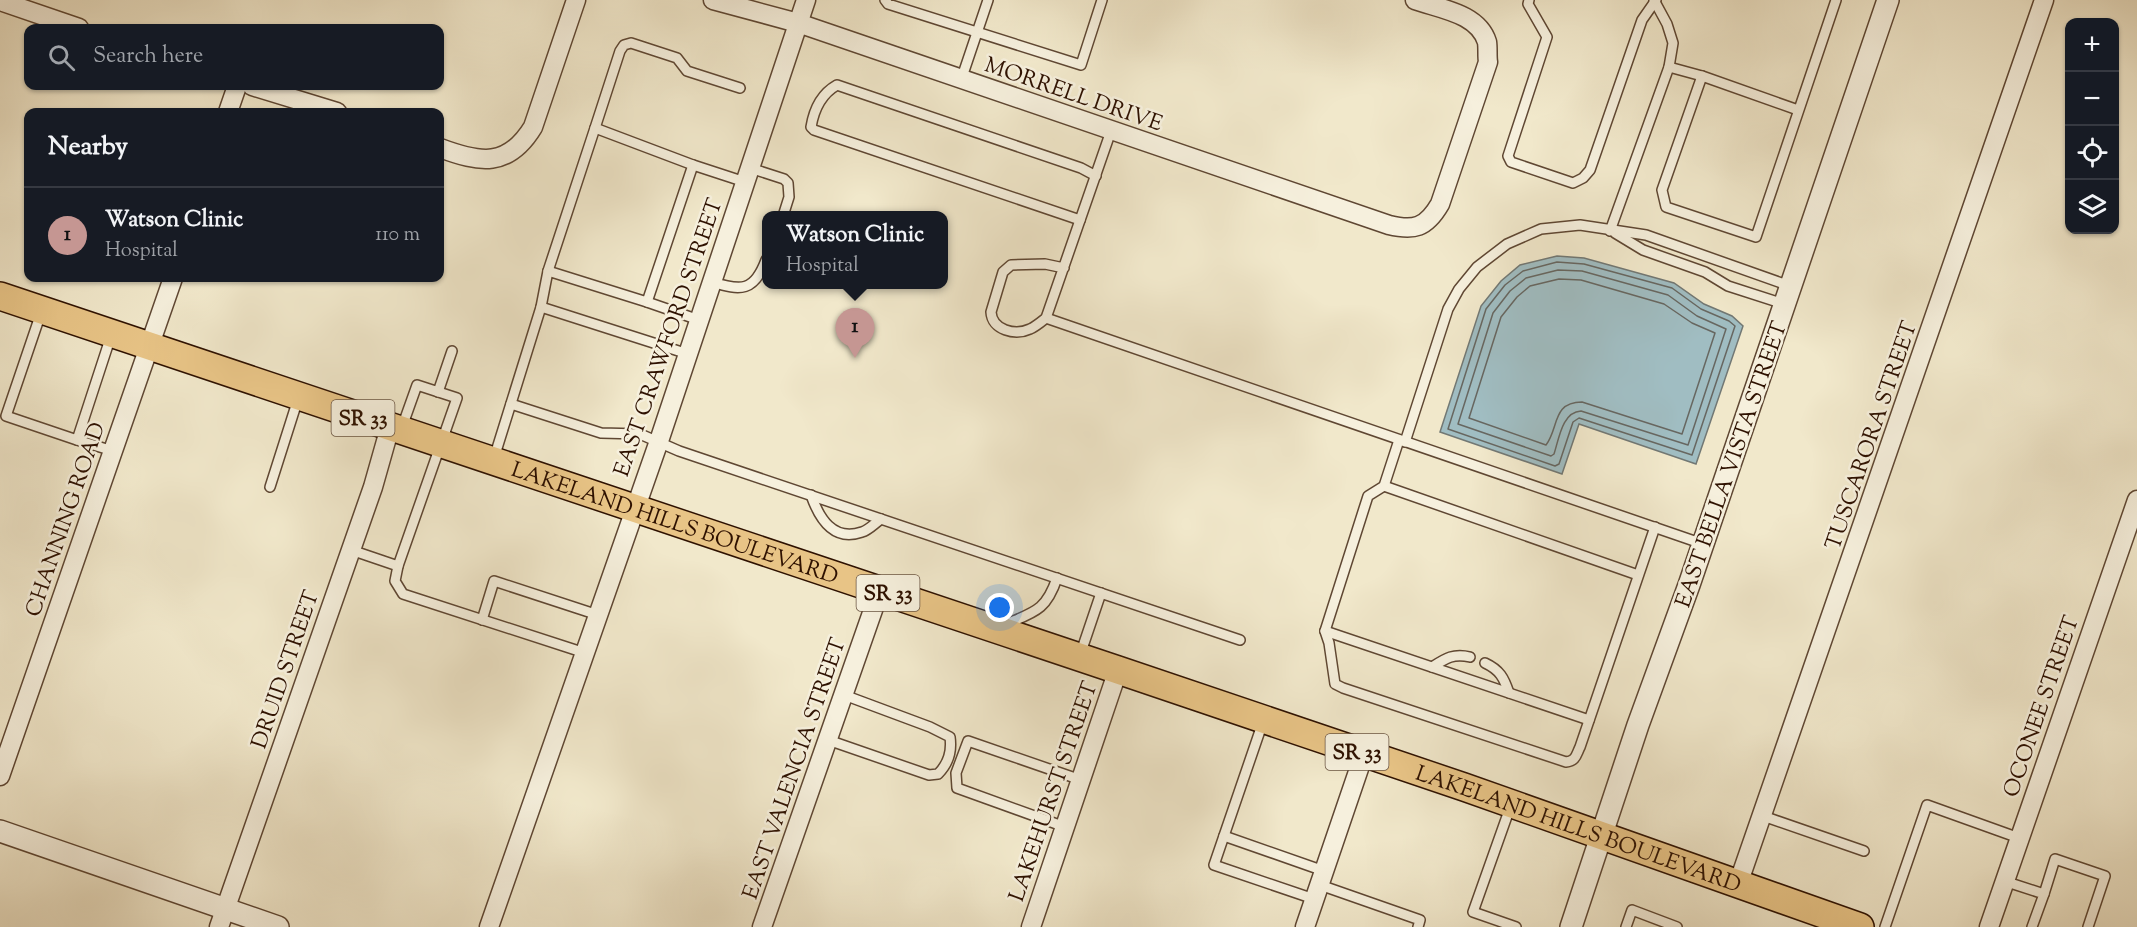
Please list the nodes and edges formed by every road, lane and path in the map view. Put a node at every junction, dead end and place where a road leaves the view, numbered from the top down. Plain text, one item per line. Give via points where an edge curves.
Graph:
1 (576, 0) edge
2 (712, 0) edge
3 (806, 0) edge
4 (885, 0) edge
5 (988, 0) edge
6 (1102, 0) edge
7 (1415, 0) edge
8 (1529, 0) edge
9 (1655, 0) edge
10 (1836, 0) edge
11 (1888, 0) edge
12 (2044, 0) edge
13 (0, 1) edge
14 (798, 23) junction
15 (67, 24) edge
16 (977, 33) junction
17 (1669, 67) junction
18 (1702, 76) junction
19 (961, 80) junction
20 (740, 88) dead end
21 (236, 90) edge
22 (265, 90) edge
23 (229, 108) edge
24 (324, 108) edge
25 (1798, 110) junction
26 (595, 128) junction
27 (1111, 130) junction
28 (444, 149) edge
29 (693, 165) junction
30 (747, 175) junction
31 (1096, 177) junction
32 (785, 211) edge
33 (1080, 220) junction
34 (1610, 231) junction
35 (1725, 263) junction
36 (762, 267) edge
37 (1064, 268) junction
38 (548, 271) junction
39 (1719, 280) junction
40 (171, 282) edge
41 (712, 282) junction
42 (1787, 295) junction
43 (0, 296) edge
44 (647, 302) junction
45 (542, 307) junction
46 (42, 310) junction
47 (1046, 318) junction
48 (699, 320) junction
49 (112, 334) junction
50 (149, 346) junction
51 (452, 351) dead end
52 (688, 354) junction
53 (438, 392) junction
54 (299, 396) junction
55 (511, 404) junction
56 (395, 429) junction
57 (77, 440) junction
58 (659, 441) junction
59 (1402, 441) junction
60 (441, 443) junction
61 (113, 451) junction
62 (493, 461) junction
63 (1384, 486) junction
64 (270, 487) dead end
65 (811, 495) junction
66 (2137, 500) edge
67 (635, 508) junction
68 (881, 519) junction
69 (1654, 527) junction
70 (1703, 544) junction
71 (351, 550) junction
72 (398, 566) junction
73 (1638, 575) junction
74 (1057, 578) junction
75 (880, 590) junction
76 (1101, 593) junction
77 (598, 615) junction
78 (482, 620) junction
79 (994, 629) junction
80 (1325, 631) junction
81 (1240, 640) dead end
82 (585, 653) junction
83 (1079, 657) junction
84 (1470, 657) dead end
85 (1485, 663) dead end
86 (1432, 666) junction
87 (1118, 670) junction
88 (1509, 693) junction
89 (844, 695) junction
90 (1264, 720) junction
91 (1589, 720) junction
92 (828, 740) junction
93 (1364, 754) junction
94 (0, 776) edge
95 (1081, 780) junction
96 (1511, 804) junction
97 (1763, 816) junction
98 (1065, 827) junction
99 (0, 831) edge
100 (1600, 835) junction
101 (1224, 836) junction
102 (2019, 838) junction
103 (1864, 851) dead end
104 (2004, 881) junction
105 (1738, 884) junction
106 (1319, 885) junction
107 (2044, 894) junction
108 (222, 918) edge
109 (278, 927) edge
110 (489, 927) edge
111 (762, 927) edge
112 (1031, 927) edge
113 (1305, 927) edge
114 (1418, 927) edge
115 (1516, 927) edge
116 (1570, 927) edge
117 (1626, 927) edge
118 (1677, 927) edge
119 (1860, 927) edge
120 (1885, 927) edge
121 (1989, 927) edge
122 (2032, 927) edge
123 (2088, 927) edge

1 - 28 street via 525,141 513,152 496,159 477,160
2 - 14 street, MORRELL DRIVE
3 - 14 street, EAST CRAWFORD STREET
4 - 16 lane
5 - 16 lane
6 - 16 lane via 1081,65
7 - 27 street, MORRELL DRIVE via 1470,18 1485,38 1488,62 1440,204 1420,226 1407,230 1389,225
8 - 9 lane via 1547,37 1508,156 1511,162 1573,183 1590,170 1642,20
9 - 17 lane via 1673,43
10 - 25 lane
11 - 42 street, EAST BELLA VISTA STREET
12 - 97 street, TUSCARORA STREET
13 - 15 street
14 - 19 street, MORRELL DRIVE
14 - 30 street, EAST CRAWFORD STREET
16 - 19 lane
17 - 18 lane
17 - 34 lane
18 - 25 lane
18 - 25 lane via 1662,190 1666,207 1756,237
19 - 27 street, MORRELL DRIVE
20 - 26 lane via 687,72 677,58 626,44 620,51
21 - 23 street
22 - 24 street
26 - 29 lane
26 - 38 lane
27 - 31 lane
29 - 30 lane
29 - 44 lane
30 - 32 lane via 778,177 788,183
30 - 41 street, EAST CRAWFORD STREET
31 - 33 lane
31 - 33 lane via 1081,168 837,85 825,91 818,102 811,127 814,130
33 - 37 lane
34 - 35 lane via 1646,235
34 - 39 lane via 1642,250
34 - 59 lane via 1580,225 1541,230 1507,244 1477,267 1448,309
35 - 39 lane
35 - 42 lane
36 - 41 lane via 747,286 734,289
37 - 47 lane
37 - 47 lane via 1011,265 1003,272 991,312 998,326 1012,332 1028,330
38 - 44 lane
38 - 45 lane
39 - 42 lane via 1728,286
40 - 50 street, CHANNING ROAD
41 - 48 street, EAST CRAWFORD STREET
42 - 70 street, EAST BELLA VISTA STREET
43 - 46 main road, LAKELAND HILLS BOULEVARD / SR 33
44 - 48 lane
45 - 52 lane
45 - 55 lane
46 - 49 main road, LAKELAND HILLS BOULEVARD / SR 33
46 - 57 lane via 6,416
47 - 59 lane
48 - 52 street, EAST CRAWFORD STREET
49 - 50 main road, LAKELAND HILLS BOULEVARD / SR 33
49 - 57 lane
50 - 54 main road, LAKELAND HILLS BOULEVARD / SR 33
50 - 61 street, CHANNING ROAD
51 - 53 lane
52 - 58 street, EAST CRAWFORD STREET
53 - 56 lane via 417,385
53 - 60 lane via 457,398
54 - 56 main road, LAKELAND HILLS BOULEVARD / SR 33
54 - 64 lane
55 - 58 lane via 601,433 640,434
55 - 62 lane
56 - 60 main road, LAKELAND HILLS BOULEVARD / SR 33
56 - 71 street, DRUID STREET
57 - 61 lane
58 - 65 lane
58 - 67 street, EAST CRAWFORD STREET
59 - 63 lane
59 - 69 lane
60 - 62 main road, LAKELAND HILLS BOULEVARD / SR 33
60 - 72 lane
61 - 94 street, CHANNING ROAD
62 - 67 main road, LAKELAND HILLS BOULEVARD / SR 33
63 - 73 lane
63 - 80 lane via 1368,496
65 - 68 lane
65 - 68 lane via 820,519 845,534 864,532
66 - 102 street, OCONEE STREET
67 - 75 main road, LAKELAND HILLS BOULEVARD / SR 33
67 - 77 street, EAST CRAWFORD STREET
68 - 74 lane
69 - 70 lane
69 - 73 lane
70 - 100 street, EAST BELLA VISTA STREET
71 - 72 lane
71 - 108 street, DRUID STREET
72 - 78 lane via 395,581 403,594
73 - 91 lane
74 - 76 lane
74 - 79 lane via 1038,611
75 - 79 main road, LAKELAND HILLS BOULEVARD / SR 33
75 - 89 street, EAST VALENCIA STREET
76 - 81 lane
76 - 83 lane
77 - 78 lane via 494,581
77 - 82 street, EAST CRAWFORD STREET
78 - 82 lane
79 - 83 main road, LAKELAND HILLS BOULEVARD / SR 33
80 - 86 lane
80 - 91 lane via 1335,684 1354,692 1566,762 1575,759
82 - 110 street, EAST CRAWFORD STREET
83 - 87 main road, LAKELAND HILLS BOULEVARD / SR 33
84 - 86 lane via 1458,654
85 - 88 lane via 1503,676
86 - 88 lane
87 - 90 main road, LAKELAND HILLS BOULEVARD / SR 33
87 - 95 street, LAKEHURST STREET
88 - 91 lane
89 - 92 street, EAST VALENCIA STREET
89 - 92 lane via 950,737 945,767 938,774 929,775
90 - 93 main road, LAKELAND HILLS BOULEVARD / SR 33
90 - 101 lane
92 - 111 street, EAST VALENCIA STREET
93 - 96 main road, LAKELAND HILLS BOULEVARD / SR 33
93 - 106 street
95 - 98 street, LAKEHURST STREET
95 - 98 lane via 968,741 956,774 957,789
96 - 100 main road, LAKELAND HILLS BOULEVARD / SR 33
96 - 115 lane via 1473,912
97 - 103 lane
97 - 105 street, TUSCARORA STREET
98 - 112 street, LAKEHURST STREET
99 - 108 street
100 - 105 main road, LAKELAND HILLS BOULEVARD / SR 33
100 - 116 street, EAST BELLA VISTA STREET
101 - 106 lane
101 - 106 lane via 1214,865
102 - 104 street, OCONEE STREET
102 - 120 lane via 1927,805
104 - 107 lane
104 - 121 street, OCONEE STREET
105 - 119 main road, LAKELAND HILLS BOULEVARD / SR 33
106 - 113 street
106 - 114 lane via 1420,920
107 - 122 lane
107 - 123 lane via 2055,859 2105,876
108 - 109 street
117 - 118 lane via 1632,910

